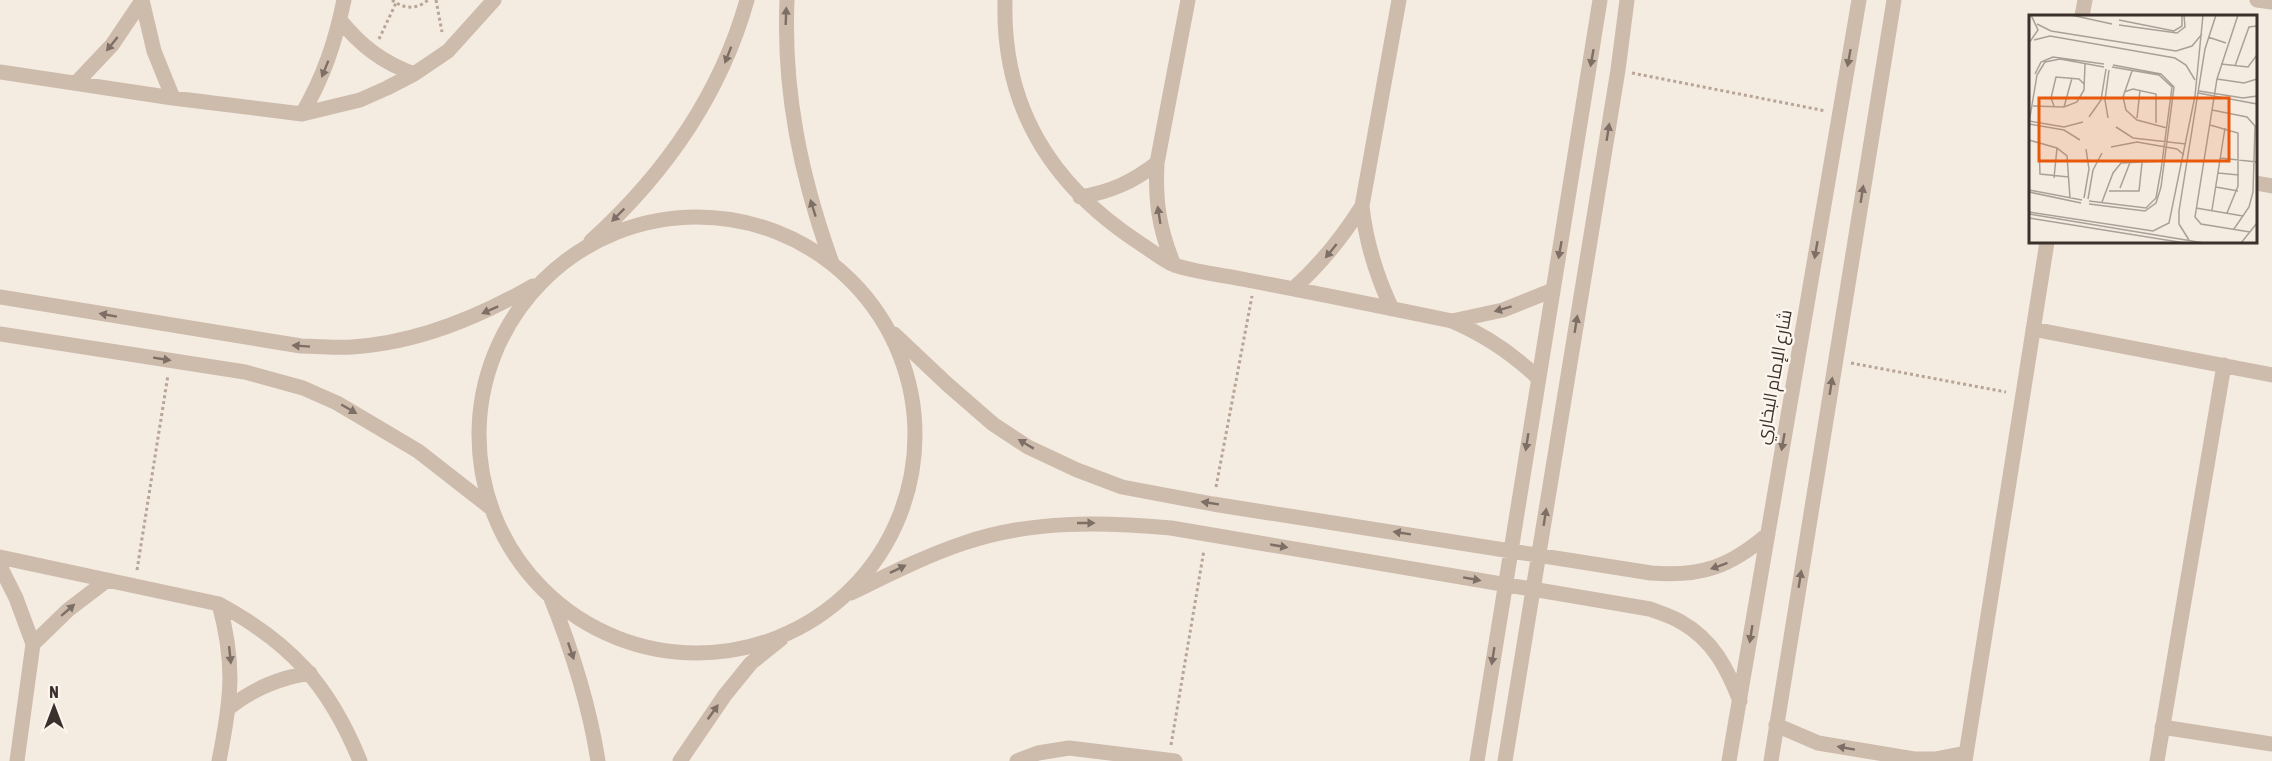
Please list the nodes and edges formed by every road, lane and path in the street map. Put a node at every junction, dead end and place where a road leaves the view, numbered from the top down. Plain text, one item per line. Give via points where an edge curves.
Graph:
1 (344, 0) edge
2 (392, 0) edge
3 (428, 0) edge
4 (436, 0) edge
5 (494, 0) edge
6 (747, 0) edge
7 (787, 0) edge
8 (1005, 0) edge
9 (1188, 0) edge
10 (1399, 0) edge
11 (1600, 0) edge
12 (1627, 0) edge
13 (1859, 0) edge
14 (1894, 0) edge
15 (2085, 0) edge
16 (2257, 0) edge
17 (142, 1) edge
18 (2272, 2) edge
19 (396, 3) junction
20 (2082, 15) edge
21 (340, 20) junction
22 (448, 51) junction
23 (372, 54) junction
24 (1618, 70) junction
25 (0, 72) edge
26 (414, 74) junction
27 (76, 82) junction
28 (173, 98) junction
29 (302, 114) junction
30 (1839, 114) junction
31 (1157, 163) junction
32 (2257, 183) edge
33 (2272, 186) edge
34 (1080, 197) junction
35 (1362, 206) junction
36 (2047, 243) edge
37 (578, 252) junction
38 (832, 263) junction
39 (1174, 265) junction
40 (1254, 281) junction
41 (541, 282) junction
42 (1293, 289) junction
43 (1553, 291) junction
44 (0, 297) edge
45 (1392, 309) junction
46 (1452, 321) junction
47 (2033, 329) junction
48 (890, 330) junction
49 (0, 334) edge
50 (171, 360) junction
51 (1836, 360) junction
52 (2224, 365) junction
53 (2272, 375) edge
54 (1538, 378) junction
55 (2023, 396) junction
56 (1213, 504) junction
57 (491, 508) junction
58 (1207, 534) junction
59 (1768, 534) junction
60 (1510, 550) junction
61 (1538, 555) junction
62 (0, 556) edge
63 (0, 566) edge
64 (106, 581) junction
65 (1504, 584) junction
66 (134, 586) junction
67 (1534, 589) junction
68 (846, 595) junction
69 (550, 596) junction
70 (219, 604) junction
71 (786, 634) junction
72 (33, 644) junction
73 (310, 673) junction
74 (1740, 701) junction
75 (230, 707) junction
76 (1776, 725) junction
77 (2162, 727) junction
78 (2272, 744) edge
79 (1099, 750) junction
80 (1966, 757) edge
81 (1476, 760) edge
82 (17, 761) edge
83 (219, 761) edge
84 (360, 761) edge
85 (598, 761) edge
86 (680, 761) edge
87 (1017, 761) edge
88 (1086, 761) edge
89 (1172, 761) edge
90 (1505, 761) edge
91 (1729, 761) edge
92 (1771, 761) edge
93 (2157, 761) edge

1 - 21 street
2 - 19 path
3 - 19 path via 408,8
4 - 22 path
5 - 22 street
6 -> 37 street via 723,68 676,149 614,220
38 -> 7 street via 797,146 787,65
8 - 34 street via 1014,86 1040,146
9 - 31 street
10 - 35 street
11 -> 43 street
12 - 24 street
13 -> 30 street, شارع الإمام البخاري
51 -> 14 street
15 - 20 street
16 - 18 street
17 -> 27 street via 112,45
17 - 28 street via 154,51
19 - 23 path
21 - 23 street
21 -> 29 street via 332,53
22 - 26 street
23 - 26 street
24 - 30 path
61 -> 24 street
25 - 27 street
26 - 29 street via 360,100
27 - 28 street
28 - 29 street
30 -> 59 street, شارع الإمام البخاري
31 - 34 street via 1122,186
39 -> 31 street via 1158,215
32 - 33 street
34 - 39 street via 1106,220
35 -> 42 street via 1326,258
35 - 45 street via 1371,259
36 - 47 street
37 - 38 street via 637,226 680,218 734,220 786,236
37 - 41 street
38 - 48 street via 864,294
39 - 40 street
40 - 42 street
40 - 56 path
41 -> 44 street via 497,307 450,326 402,340 352,347 301,346
41 - 57 street via 511,320 490,364 479,412 480,460
42 - 45 street
43 -> 46 street via 1503,309
43 - 54 street
45 - 46 street
46 - 54 street via 1498,345
47 - 52 street
47 - 55 street
56 -> 48 street via 1122,487 1028,447 993,424
48 - 68 street via 910,384 915,453 907,498 883,551
49 -> 50 street
50 -> 57 street via 245,372 303,388 337,403 418,451
50 - 66 path
51 - 55 path
76 -> 51 street
52 - 53 street
52 - 77 street
54 -> 60 street
55 - 80 street
60 -> 56 street
57 - 69 street via 515,556
58 -> 65 street
68 -> 58 street via 965,542 1021,529 1069,523 1119,523
58 - 89 path
59 -> 61 street via 1726,564 1676,575
59 -> 74 street, شارع الإمام البخاري
60 - 61 street
60 - 65 street
61 - 67 street
62 - 64 street
63 - 72 street
64 - 66 street
72 -> 64 street
65 - 67 street
65 -> 81 street
66 - 70 street
67 - 74 street via 1650,609 1681,622 1708,642 1728,670
67 - 90 street
68 - 71 street
69 - 71 street via 591,626 647,647 687,653 738,649
69 -> 85 street via 582,680
70 - 73 street via 271,636
70 -> 75 street via 230,655
86 -> 71 street via 751,663
72 - 82 street
73 - 75 street via 267,683
73 - 84 street via 348,730
74 - 91 street, شارع الإمام البخاري
75 - 83 street
80 -> 76 street via 1914,759 1818,743
76 - 92 street
77 - 78 street
77 - 93 street
79 - 87 street via 1069,748
79 - 88 street
79 - 89 street

